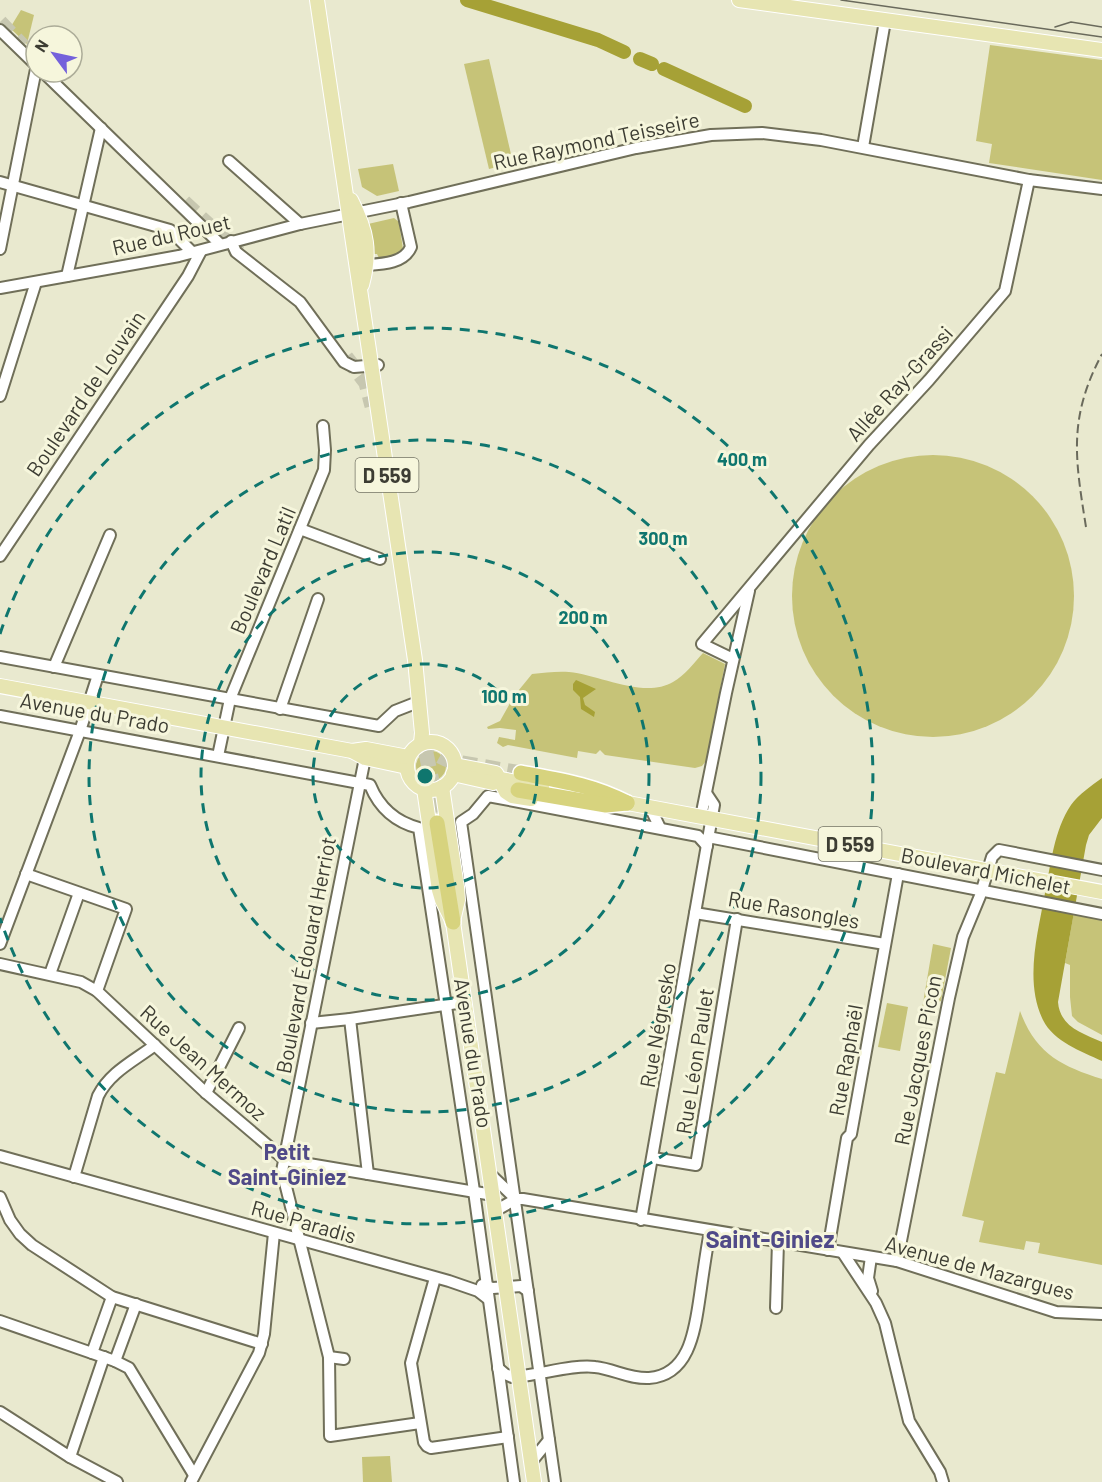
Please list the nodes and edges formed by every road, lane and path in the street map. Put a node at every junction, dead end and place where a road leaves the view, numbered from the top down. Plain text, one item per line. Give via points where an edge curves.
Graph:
1 (317, 0) edge
2 (739, 0) edge
3 (885, 21) junction
4 (0, 30) edge
5 (1102, 50) edge
6 (24, 55) edge
7 (33, 84) edge
8 (55, 84) edge
9 (101, 128) junction
10 (863, 147) junction
11 (229, 161) dead end
12 (1029, 180) junction
13 (0, 182) edge
14 (12, 185) junction
15 (1102, 189) edge
16 (401, 203) junction
17 (83, 206) junction
18 (353, 212) junction
19 (300, 224) junction
20 (351, 230) junction
21 (225, 243) junction
22 (0, 249) edge
23 (197, 252) junction
24 (368, 265) junction
25 (67, 276) junction
26 (36, 282) junction
27 (0, 288) edge
28 (361, 290) junction
29 (375, 365) junction
30 (0, 396) edge
31 (323, 426) dead end
32 (300, 529) junction
33 (110, 535) dead end
34 (0, 556) edge
35 (380, 559) dead end
36 (749, 588) junction
37 (318, 599) dead end
38 (0, 657) edge
39 (733, 659) junction
40 (54, 667) junction
41 (98, 675) junction
42 (418, 685) junction
43 (0, 686) edge
44 (230, 699) junction
45 (418, 702) junction
46 (89, 703) junction
47 (280, 709) junction
48 (0, 716) edge
49 (224, 726) junction
50 (80, 730) junction
51 (428, 743) junction
52 (352, 751) junction
53 (218, 756) junction
54 (365, 759) junction
55 (407, 762) junction
56 (454, 769) junction
57 (521, 773) tunnel mouth
58 (364, 784) junction
59 (442, 787) junction
60 (424, 789) junction
61 (518, 790) tunnel mouth
62 (488, 796) joint
63 (627, 802) junction
64 (650, 807) junction
65 (707, 818) junction
66 (439, 823) tunnel mouth
67 (737, 823) junction
68 (660, 828) junction
69 (707, 841) junction
70 (831, 841) junction
71 (756, 846) junction
72 (827, 860) junction
73 (461, 869) junction
74 (988, 870) junction
75 (1102, 870) edge
76 (26, 874) junction
77 (898, 874) junction
78 (981, 891) junction
79 (1102, 892) edge
80 (79, 893) junction
81 (696, 913) junction
82 (1102, 914) edge
83 (737, 919) junction
84 (453, 922) junction
85 (0, 944) edge
86 (885, 944) junction
87 (0, 964) edge
88 (50, 974) junction
89 (97, 991) junction
90 (464, 1002) junction
91 (446, 1004) junction
92 (350, 1019) junction
93 (311, 1023) junction
94 (239, 1028) dead end
95 (155, 1045) junction
96 (206, 1093) junction
97 (0, 1156) edge
98 (653, 1158) junction
99 (285, 1160) junction
100 (368, 1174) junction
101 (490, 1174) junction
102 (74, 1177) junction
103 (473, 1191) junction
104 (493, 1195) junction
105 (0, 1197) edge
106 (516, 1199) junction
107 (495, 1211) junction
108 (641, 1220) junction
109 (710, 1231) junction
110 (274, 1233) junction
111 (299, 1240) junction
112 (778, 1242) junction
113 (828, 1250) junction
114 (843, 1252) junction
115 (871, 1257) junction
116 (897, 1261) junction
117 (435, 1278) junction
118 (865, 1279) junction
119 (505, 1280) junction
120 (458, 1284) junction
121 (486, 1285) junction
122 (528, 1291) junction
123 (112, 1297) junction
124 (487, 1298) junction
125 (136, 1304) junction
126 (776, 1308) dead end
127 (1102, 1314) edge
128 (0, 1321) edge
129 (262, 1344) junction
130 (92, 1353) junction
131 (329, 1357) junction
132 (110, 1359) junction
133 (344, 1359) dead end
134 (498, 1368) junction
135 (540, 1373) junction
136 (519, 1377) junction
137 (0, 1412) edge
138 (420, 1423) junction
139 (508, 1437) junction
140 (549, 1440) junction
141 (70, 1456) junction
142 (532, 1461) junction
143 (193, 1478) edge
144 (117, 1482) edge
145 (514, 1482) edge
146 (534, 1482) edge
147 (555, 1482) edge
148 (943, 1482) edge

1 - 18 main road, D 559 via 345,188
2 - 3 main road
3 - 5 main road
3 - 10 street
4 - 6 street
7 - 14 street
8 - 9 street
9 - 17 street
9 - 21 street
10 - 12 street, Rue Raymond Teisseire
10 - 16 street, Rue Raymond Teisseire via 762,133 711,135 636,148
11 - 19 street
12 - 15 street, Rue Raymond Teisseire
12 - 36 street, Allée Ray-Grassi via 1005,291 868,445
13 - 14 street
14 - 17 street
14 - 22 street
16 - 18 street, Rue Raymond Teisseire
16 - 24 street via 411,247 408,254 403,259
17 - 23 street via 170,230
17 - 25 street
18 - 19 street, Rue du Rouet
18 - 20 main road, D 559
18 - 24 main road, D 559 via 364,225
19 - 21 street, Rue du Rouet
20 - 24 street via 360,257
20 - 28 main road, D 559
21 - 23 street, Rue du Rouet
21 - 29 street via 300,302 349,366
23 - 25 street, Rue du Rouet
23 - 34 street, Boulevard de Louvain via 188,276
24 - 28 main road, D 559
25 - 26 street, Rue du Rouet
26 - 27 street, Rue du Rouet
26 - 30 street
28 - 29 main road, D 559
29 - 42 main road, D 559
31 - 32 street, Boulevard Latil via 324,470
32 - 35 street
32 - 44 street, Boulevard Latil
33 - 40 street
36 - 39 street, Allée Ray-Grassi
36 - 39 street, Allée Ray-Grassi via 702,644
37 - 47 street
38 - 40 street, Avenue du Prado
39 - 65 street, Allée Ray-Grassi via 706,794 714,805
40 - 41 street, Avenue du Prado
41 - 44 street, Avenue du Prado
41 - 46 street, Avenue du Prado
42 - 45 main road, D 559
42 - 51 main road, D 559 via 425,701
43 - 46 main road, Avenue du Prado
44 - 47 street, Avenue du Prado
44 - 49 street, Boulevard Latil
45 - 47 street, Avenue du Prado via 395,711 379,726
45 - 51 main road, D 559 via 422,733
46 - 49 main road, Avenue du Prado
46 - 50 street
48 - 50 street, Avenue du Prado
49 - 52 main road, Avenue du Prado
49 - 53 street
50 - 53 street, Avenue du Prado
50 - 76 street
51 - 55 main road via 414,748
51 - 56 main road via 447,748 453,756
52 - 54 main road, Avenue du Prado
52 - 55 main road, Avenue du Prado via 366,749
53 - 58 street, Avenue du Prado
54 - 55 main road, Avenue du Prado
54 - 58 street, Boulevard Édouard Herriot
55 - 60 main road via 410,778
56 - 59 main road
56 - 63 main road, Boulevard Michelet via 493,783 501,779 512,796 605,810
57 - 63 highway via 586,785
58 - 91 street, Avenue du Prado via 391,815 419,828
58 - 93 street, Boulevard Édouard Herriot
59 - 60 main road
59 - 73 main road, Avenue du Prado
60 - 84 main road, Avenue du Prado via 442,900
61 - 63 highway via 606,805
62 - 68 street, Boulevard Michelet
62 - 73 street, Avenue du Prado via 461,822
63 - 64 main road, Boulevard Michelet / D 559
64 - 65 main road, Boulevard Michelet / D 559
64 - 68 street
65 - 67 main road, Boulevard Michelet / D 559
65 - 69 street, Rue Négresko
66 - 84 highway
67 - 70 main road, Boulevard Michelet / D 559
67 - 71 street
68 - 69 street, Boulevard Michelet
69 - 71 street, Boulevard Michelet
69 - 81 street, Rue Négresko
70 - 72 street
70 - 74 main road, Boulevard Michelet / D 559
71 - 72 street, Boulevard Michelet
72 - 77 street, Boulevard Michelet
73 - 84 main road, Avenue du Prado
73 - 106 street, Avenue du Prado
74 - 75 street, Boulevard Michelet via 999,850
74 - 78 street, Rue Jacques Picon
74 - 79 main road, Boulevard Michelet / D 559
76 - 80 street
76 - 85 street
77 - 78 street, Boulevard Michelet
77 - 86 street, Rue Raphaël
78 - 82 street, Boulevard Michelet
78 - 116 street, Rue Jacques Picon via 963,936
80 - 88 street
80 - 89 street via 126,909
81 - 83 street, Rue Rasongles
81 - 98 street, Rue Négresko
83 - 86 street, Rue Rasongles
83 - 98 street, Rue Léon Paulet via 696,1165
84 - 90 main road, Avenue du Prado
86 - 113 street, Rue Raphaël
87 - 88 street, Rue Jean Mermoz
88 - 89 street, Rue Jean Mermoz via 81,982
89 - 95 street, Rue Jean Mermoz
90 - 91 street
90 - 101 main road, Avenue du Prado
91 - 92 street
91 - 103 street, Avenue du Prado
92 - 93 street
92 - 100 street
93 - 99 street, Boulevard Édouard Herriot
94 - 96 street
95 - 96 street, Rue Jean Mermoz
95 - 102 street via 104,1084
96 - 99 street, Rue Jean Mermoz
97 - 102 street, Rue Paradis
98 - 108 street, Rue Négresko
99 - 100 street
99 - 111 street, Boulevard Édouard Herriot via 282,1170
100 - 103 street
101 - 104 main road, Avenue du Prado
101 - 106 street
102 - 110 street, Rue Paradis
103 - 104 street
103 - 121 street, Avenue du Prado
104 - 107 main road, Avenue du Prado
105 - 123 street via 10,1220 32,1245
106 - 107 street
106 - 108 street, Avenue de Mazargues
106 - 122 street, Avenue du Prado
107 - 119 main road, Avenue du Prado
108 - 109 street, Avenue de Mazargues
109 - 112 street, Avenue de Mazargues
109 - 135 street via 694,1333 686,1354 669,1372 650,1378 622,1376 594,1367
110 - 111 street, Rue Paradis
110 - 129 street
111 - 117 street, Rue Paradis
111 - 131 street, Boulevard Édouard Herriot
112 - 113 street, Avenue de Mazargues
112 - 126 street
113 - 114 street, Avenue de Mazargues
114 - 115 street, Avenue de Mazargues
114 - 118 street
115 - 116 street, Avenue de Mazargues
115 - 118 street
116 - 127 street, Avenue de Mazargues via 1056,1312
117 - 120 street, Rue Paradis
117 - 138 street via 411,1364
118 - 148 street via 885,1323 909,1420
119 - 121 street via 493,1288
119 - 122 street
119 - 136 main road, Avenue du Prado
120 - 121 street, Rue Paradis
120 - 124 street, Rue Paradis
121 - 124 street, Avenue du Prado
122 - 135 street, Avenue du Prado
123 - 125 street
123 - 130 street
124 - 134 street, Avenue du Prado
125 - 129 street
125 - 132 street
128 - 130 street
129 - 143 street
130 - 132 street
131 - 133 street
131 - 138 street, Boulevard Édouard Herriot via 330,1436
132 - 141 street
132 - 143 street via 129,1368
134 - 136 street via 509,1376
134 - 139 street, Avenue du Prado
135 - 136 street
135 - 140 street, Avenue du Prado
136 - 142 main road, Avenue du Prado
137 - 141 street
138 - 139 street via 424,1442 431,1448
139 - 145 street, Avenue du Prado
140 - 142 street
140 - 147 street, Avenue du Prado
141 - 144 street
142 - 146 main road, Avenue du Prado

